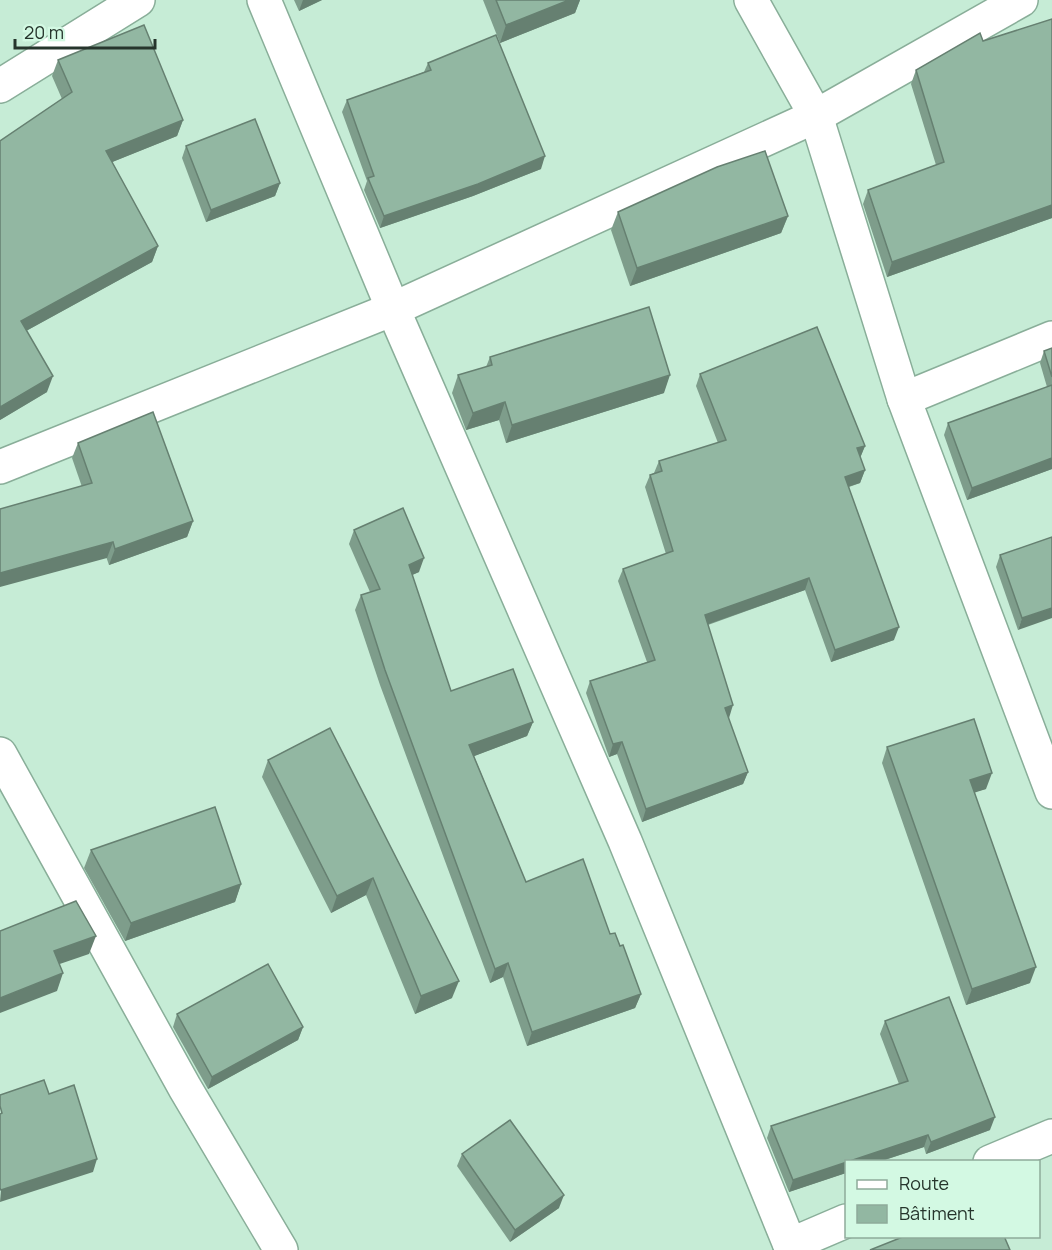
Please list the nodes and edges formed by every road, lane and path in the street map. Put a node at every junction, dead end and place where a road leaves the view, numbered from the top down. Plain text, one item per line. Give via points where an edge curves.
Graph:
1 (138, 0) edge
2 (264, 0) edge
3 (751, 0) edge
4 (1021, 0) edge
5 (0, 86) edge
6 (816, 116) junction
7 (393, 309) junction
8 (1052, 338) edge
9 (904, 399) junction
10 (0, 466) edge
11 (0, 754) edge
12 (1052, 792) edge
13 (1052, 1136) edge
14 (992, 1160) edge
15 (845, 1221) edge
16 (791, 1247) edge
17 (281, 1250) edge

1 - 5 street
2 - 7 street
3 - 6 street
4 - 6 street
6 - 7 street
6 - 9 street
7 - 10 street
7 - 16 street via 625,842
8 - 9 street
9 - 12 street
11 - 17 street via 185,1088
13 - 14 street
15 - 16 street

